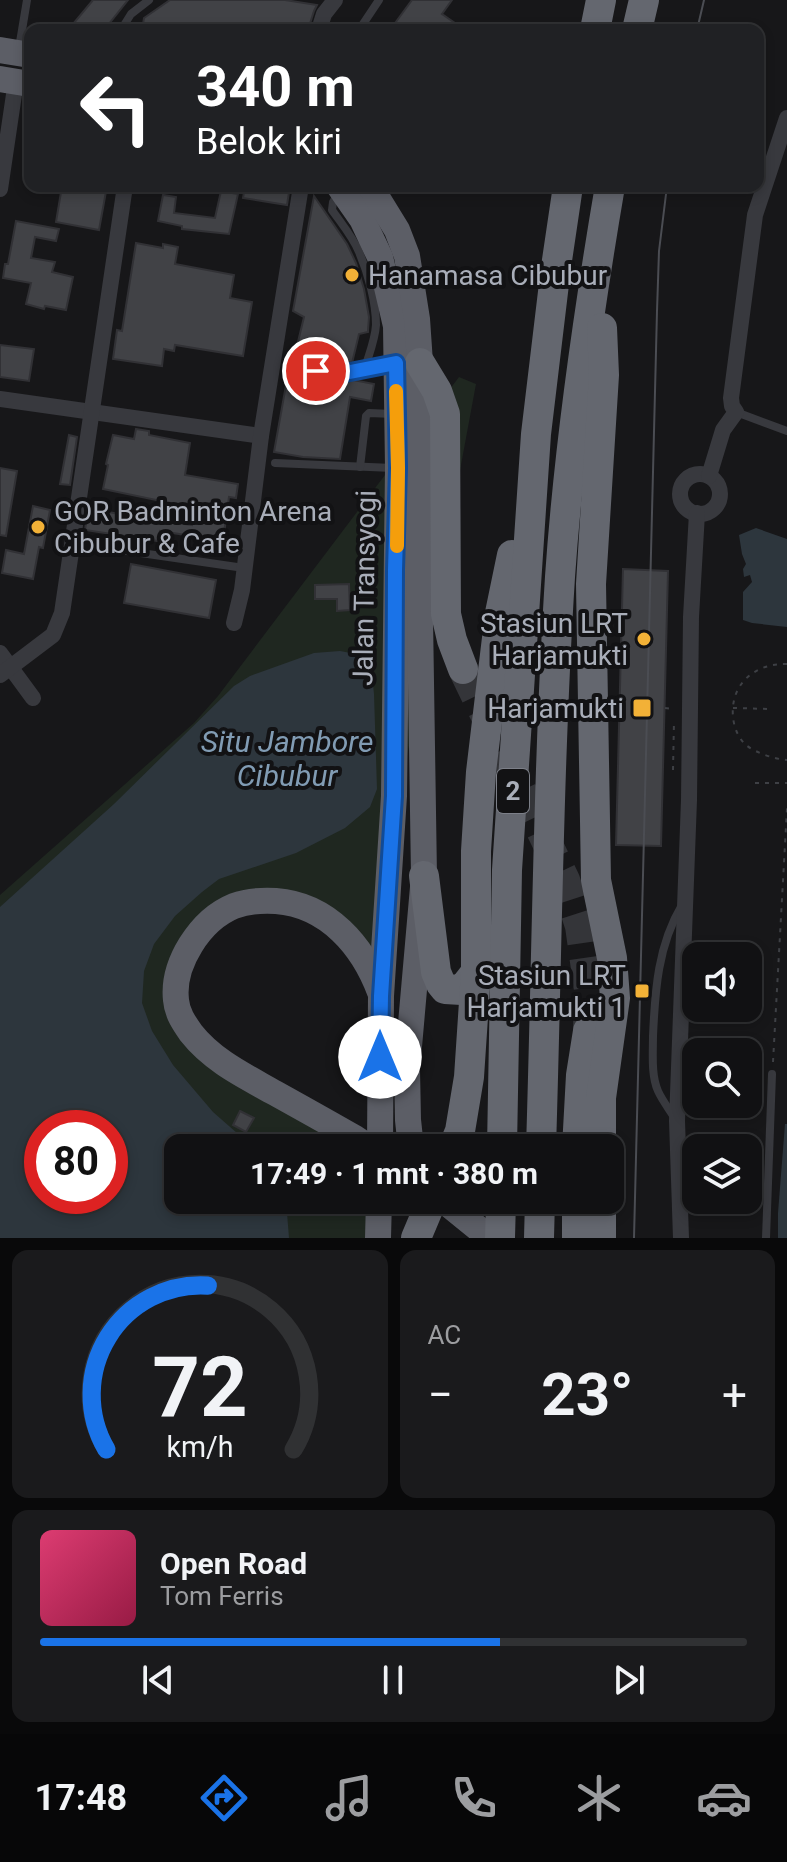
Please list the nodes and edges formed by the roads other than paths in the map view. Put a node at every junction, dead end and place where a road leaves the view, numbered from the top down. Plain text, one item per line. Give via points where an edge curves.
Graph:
1 (27, 0) edge
2 (149, 0) edge
3 (379, 0) edge
4 (601, 0) edge
5 (644, 0) edge
6 (330, 2) edge
7 (125, 24) edge
8 (321, 24) edge
9 (365, 24) edge
10 (596, 24) edge
11 (638, 24) edge
12 (16, 52) edge
13 (15, 81) edge
14 (787, 118) edge
15 (764, 188) edge
16 (0, 189) edge
17 (124, 192) edge
18 (300, 192) edge
19 (338, 192) edge
20 (343, 192) edge
21 (374, 192) edge
22 (567, 192) edge
23 (609, 192) edge
24 (763, 192) edge
25 (598, 259) junction
26 (408, 363) junction
27 (365, 368) junction
28 (294, 371) dead end
29 (0, 399) edge
30 (736, 412) junction
31 (91, 413) junction
32 (396, 414) junction
33 (787, 431) edge
34 (536, 434) junction
35 (261, 436) junction
36 (275, 463) dead end
37 (360, 467) junction
38 (398, 468) junction
39 (709, 476) junction
40 (697, 513) junction
41 (72, 543) junction
42 (408, 554) junction
43 (244, 568) junction
44 (234, 623) dead end
45 (0, 653) edge
46 (463, 669) tunnel mouth
47 (5, 672) edge
48 (33, 698) dead end
49 (424, 876) junction
50 (686, 898) junction
51 (476, 972) junction
52 (381, 996) junction
53 (588, 1031) tunnel mouth
54 (772, 1074) road end
55 (677, 1121) junction
56 (347, 1134) edge
57 (380, 1134) edge
58 (410, 1134) edge
59 (459, 1134) edge
60 (502, 1134) edge
61 (541, 1134) edge
62 (577, 1134) edge
63 (601, 1134) edge
64 (379, 1214) edge
65 (426, 1214) edge
66 (460, 1214) edge
67 (540, 1214) edge
68 (577, 1214) edge
69 (601, 1214) edge
70 (500, 1215) edge
71 (378, 1238) edge
72 (416, 1238) edge
73 (490, 1238) edge
74 (539, 1238) edge
75 (577, 1238) edge
76 (601, 1238) edge
77 (681, 1238) edge
78 (766, 1238) edge

1 - 12 lane
2 - 7 lane
3 - 9 lane
4 - 10 highway
5 - 11 highway
6 - 8 street
13 - 16 street
14 - 15 street
17 - 31 street
18 - 35 street
19 - 27 lane via 332,210 359,250 375,312
20 - 26 highway, Jalan Transyogi via 380,257
21 - 26 highway, Jalan Transyogi via 407,256 417,319
22 - 34 highway, 2
23 - 25 highway, 2
24 - 30 street via 755,215 731,398
25 - 61 highway, 2 via 560,578
25 - 63 highway via 604,375 591,584 596,880 615,998
26 - 27 lane
26 - 32 highway, Jalan Transyogi
26 - 42 highway, Jalan Transyogi
26 - 46 highway via 437,391 445,414 446,614
27 - 28 lane via 345,373
29 - 31 street
30 - 33 lane
30 - 39 street via 723,430
31 - 35 street
31 - 41 street
32 - 37 lane via 366,416
32 - 38 highway, Jalan Transyogi
34 - 51 highway via 500,613 481,772
34 - 60 highway, 2 via 507,870
35 - 43 street
36 - 37 lane
37 - 38 lane
38 - 42 highway, Jalan Transyogi
39 - 40 street via 719,497 714,508
39 - 40 street via 697,474 682,485 682,503
40 - 50 street
41 - 43 lane
41 - 47 street via 62,613 53,635
42 - 49 highway, Jalan Transyogi
42 - 52 highway, Jalan Transyogi
43 - 44 street
45 - 47 street
47 - 48 street
49 - 51 highway via 441,984 462,990
49 - 58 highway, Jalan Transyogi via 407,1069
50 - 55 street
50 - 55 lane via 663,946 655,990 654,1078
51 - 59 highway via 469,1077
52 - 56 highway via 360,954 334,924 320,913 282,902 249,902 215,917 190,947 177,983 179,1012 207,1049
52 - 57 highway, Jalan Transyogi
53 - 62 highway
54 - 78 lane
55 - 77 street
64 - 71 highway
65 - 72 highway
66 - 73 highway
67 - 74 highway
68 - 75 highway
69 - 76 highway
70 - 73 highway

